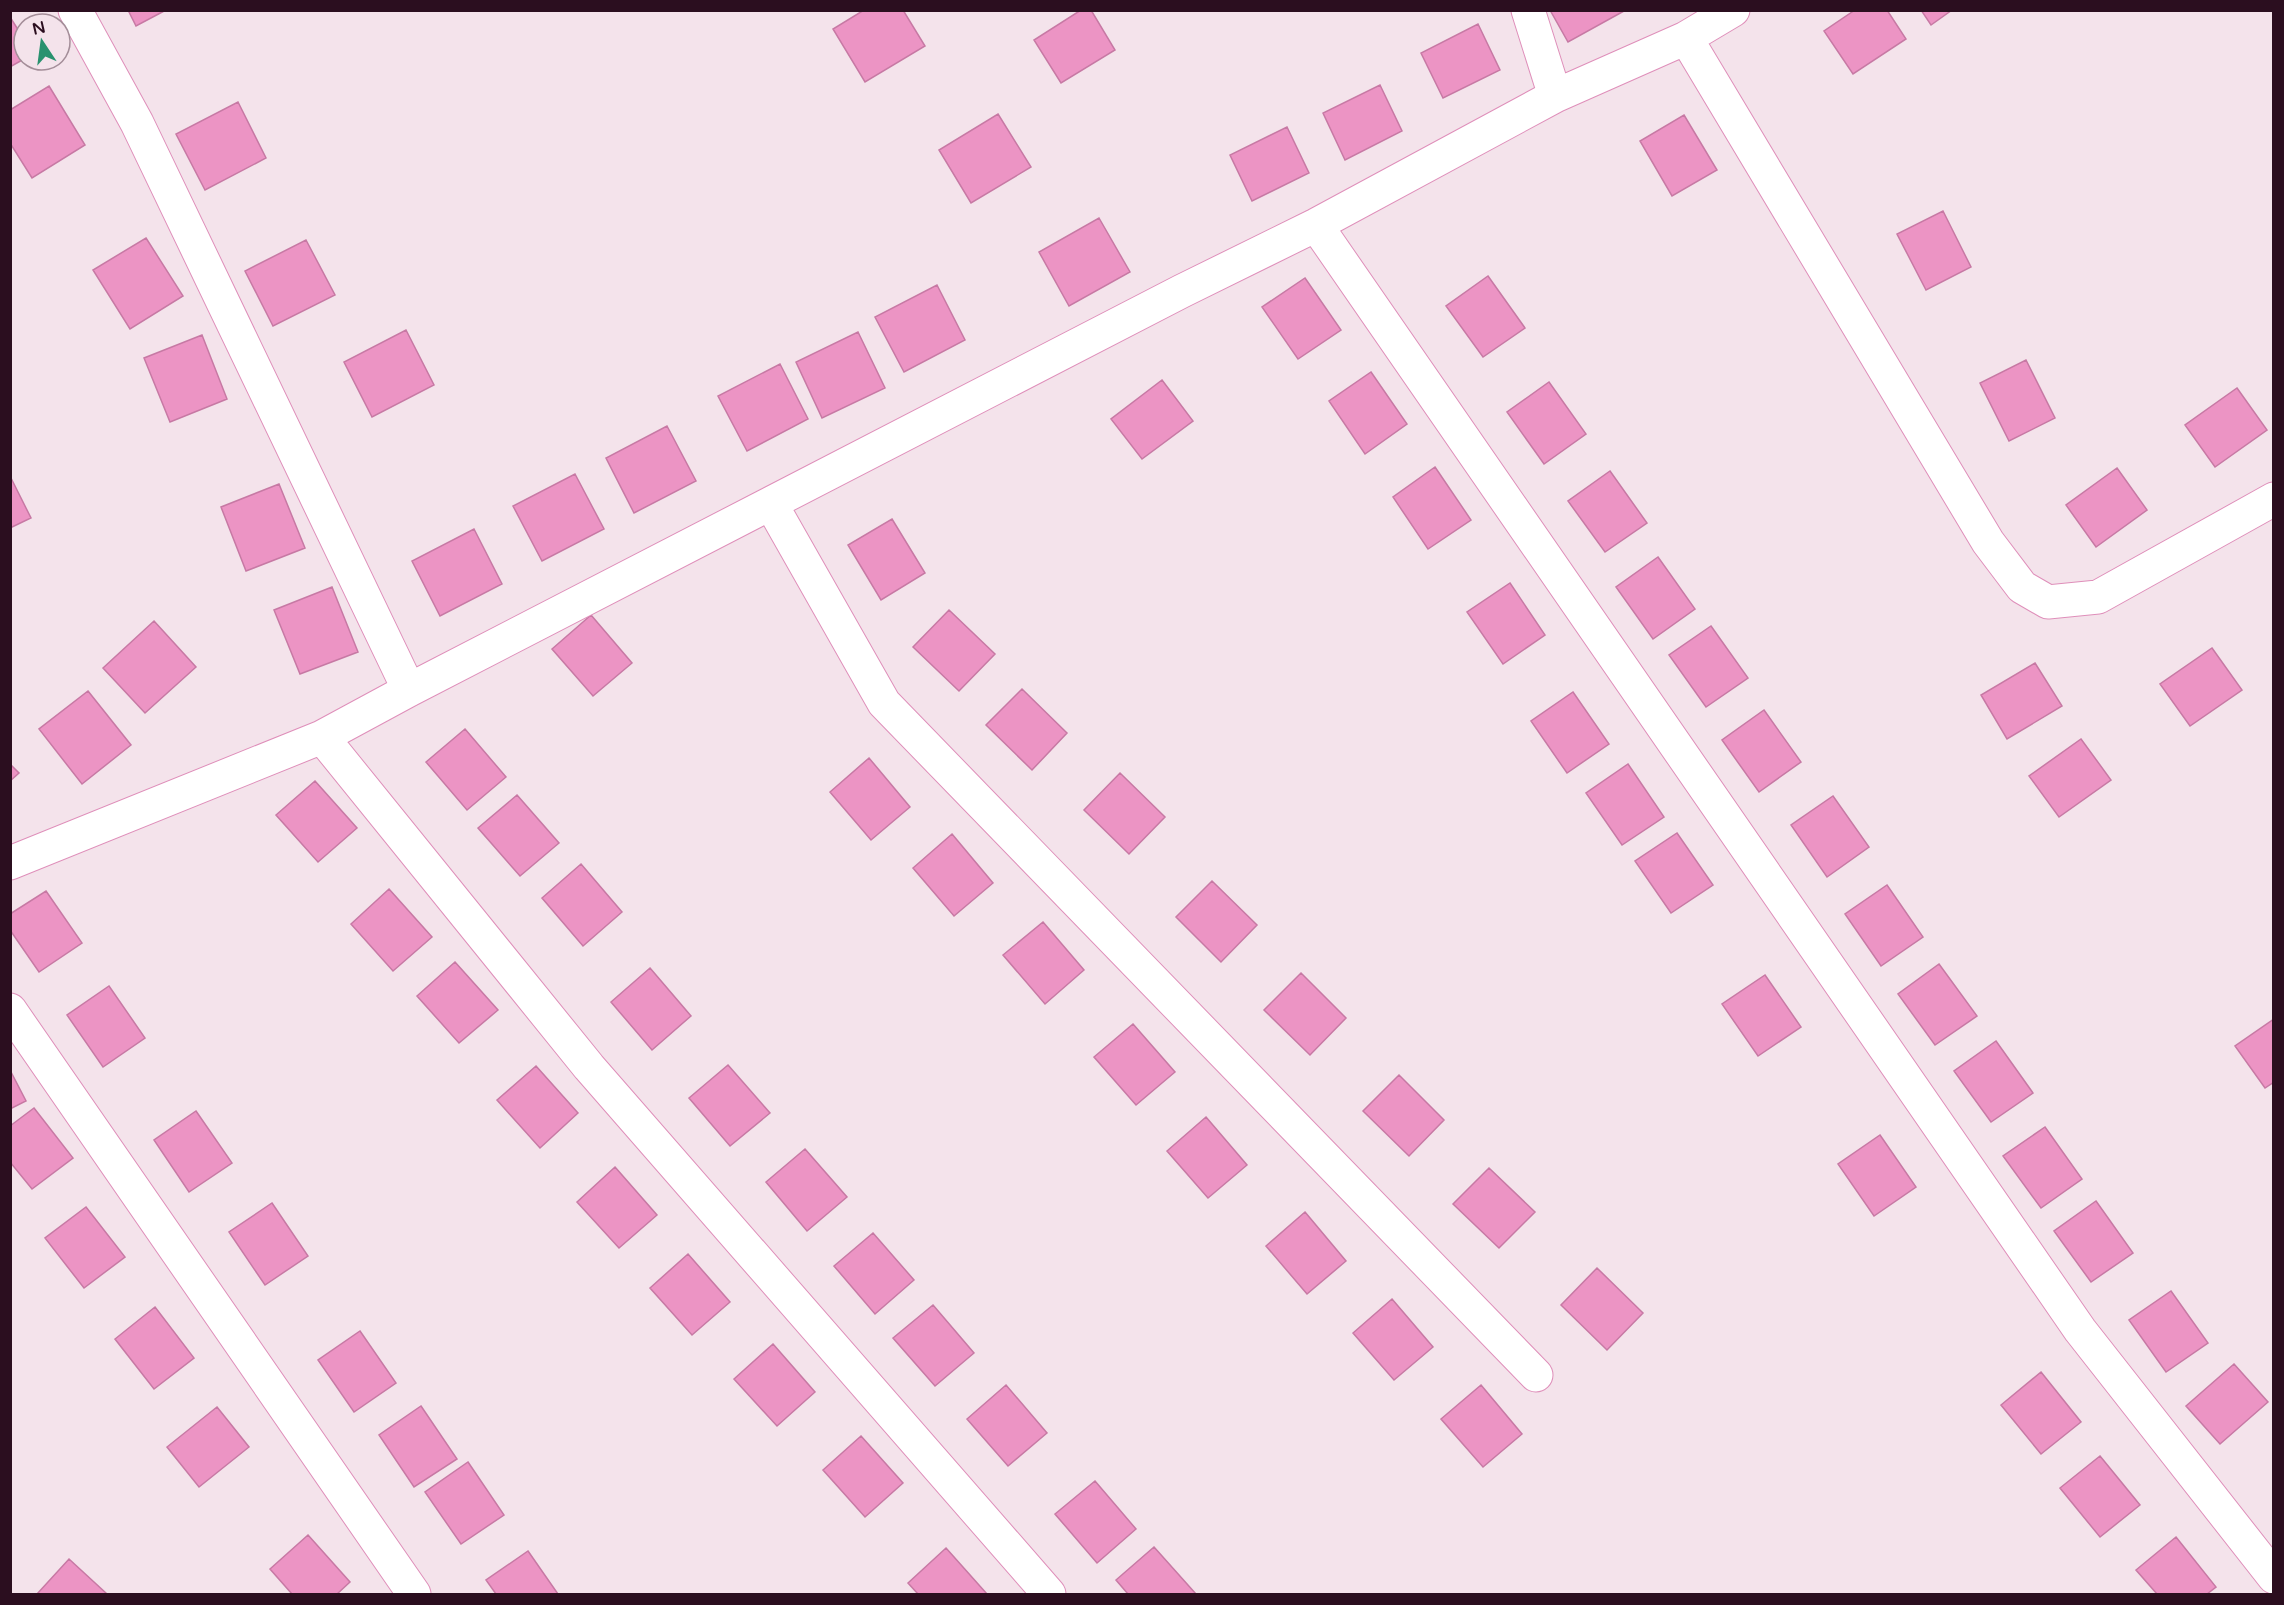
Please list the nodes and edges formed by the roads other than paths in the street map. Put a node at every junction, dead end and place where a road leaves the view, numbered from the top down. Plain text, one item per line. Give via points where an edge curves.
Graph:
1 (75, 10) edge
2 (1528, 10) edge
3 (1733, 10) edge
4 (1686, 38) junction
5 (1555, 96) junction
6 (1316, 225) junction
7 (2274, 499) edge
8 (771, 504) junction
9 (409, 690) junction
10 (322, 737) junction
11 (10, 863) edge
12 (10, 1010) edge
13 (1536, 1375) dead end
14 (2274, 1577) edge
15 (414, 1594) edge
16 (1048, 1594) edge

1 - 9 street via 137,123
2 - 5 street
3 - 4 street
4 - 5 street
4 - 7 street via 1982,532 2022,588 2048,602 2098,597
5 - 6 street
6 - 8 street
6 - 14 street via 2080,1330
8 - 9 street
8 - 13 street via 884,703
9 - 10 street
10 - 11 street
10 - 16 street via 589,1067
12 - 15 street

